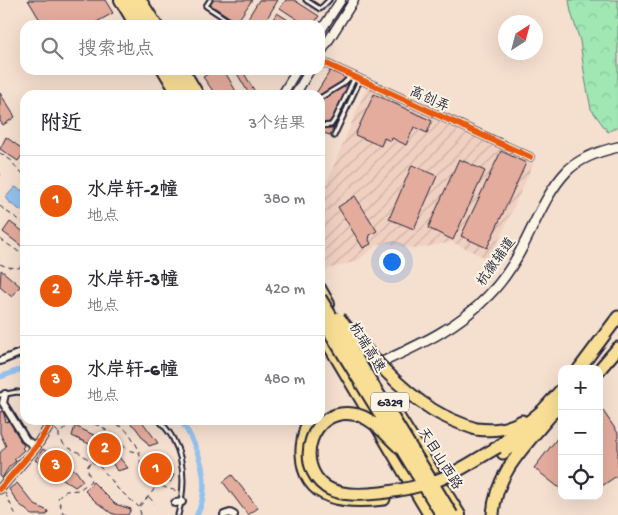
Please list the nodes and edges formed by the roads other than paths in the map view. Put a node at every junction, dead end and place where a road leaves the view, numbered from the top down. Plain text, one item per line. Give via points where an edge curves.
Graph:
1 (120, 0) edge
2 (130, 0) edge
3 (140, 0) edge
4 (146, 0) edge
5 (210, 0) edge
6 (306, 0) edge
7 (329, 0) edge
8 (341, 0) edge
9 (354, 0) edge
10 (132, 20) edge
11 (142, 20) edge
12 (153, 20) edge
13 (159, 20) edge
14 (227, 20) edge
15 (325, 24) edge
16 (325, 46) edge
17 (325, 63) edge
18 (166, 75) edge
19 (175, 75) edge
20 (186, 75) edge
21 (192, 75) edge
22 (294, 75) edge
23 (307, 75) edge
24 (355, 77) junction
25 (175, 90) edge
26 (184, 90) edge
27 (195, 90) edge
28 (201, 90) edge
29 (285, 90) edge
30 (298, 90) edge
31 (325, 95) edge
32 (325, 126) edge
33 (334, 136) dead end
34 (618, 147) edge
35 (530, 157) dead end
36 (325, 296) edge
37 (325, 302) edge
38 (325, 304) edge
39 (618, 317) edge
40 (325, 324) edge
41 (610, 328) junction
42 (325, 339) edge
43 (618, 344) edge
44 (618, 348) edge
45 (20, 353) edge
46 (0, 361) edge
47 (582, 365) edge
48 (603, 365) edge
49 (369, 368) junction
50 (20, 392) edge
51 (2, 395) edge
52 (558, 395) edge
53 (558, 407) edge
54 (547, 413) junction
55 (325, 422) edge
56 (50, 425) edge
57 (163, 425) edge
58 (307, 425) edge
59 (320, 425) edge
60 (36, 447) junction
61 (399, 447) junction
62 (500, 450) junction
63 (1, 488) edge
64 (178, 515) edge
65 (224, 515) edge
66 (234, 515) edge
67 (430, 515) edge
68 (442, 515) edge
69 (452, 515) edge
70 (460, 515) edge
71 (493, 515) edge

1 - 10 highway
2 - 11 highway
3 - 12 highway
4 - 13 highway
5 - 14 lane via 206,6
6 - 7 lane via 320,9
8 - 15 street
9 - 16 street
17 - 24 street, 高创弄
18 - 25 highway
19 - 26 highway
20 - 27 highway
21 - 28 highway
22 - 29 street
23 - 30 street
24 - 31 lane
24 - 32 lane via 335,119 331,125
24 - 33 lane
24 - 35 street, 高创弄
34 - 49 main road, 杭徽辅道 via 587,157 568,170 544,204 507,272 470,314 422,343
36 - 49 highway, 天目山西路 / G329
37 - 54 highway, bridge via 367,352 410,393 454,421 476,429 504,430
38 - 69 highway, 杭瑞高速, bridge
39 - 41 highway
40 - 61 highway, 杭瑞高速, bridge
41 - 43 highway via 608,340
41 - 47 highway
42 - 67 highway, G329
44 - 48 highway
45 - 46 street
49 - 70 highway, 天目山西路 / G329
50 - 51 lane
51 - 60 street via 3,403 26,440
52 - 54 highway
53 - 54 highway
54 - 62 highway
54 - 71 highway via 504,474 494,501
55 - 61 highway, bridge via 334,416 352,413 366,418
56 - 60 street
57 - 64 lane via 173,438 184,473
58 - 62 highway, bridge via 302,453 308,478 323,493 344,500 399,498 440,486
59 - 62 highway, bridge via 310,441 312,467 320,482 335,492 354,494 398,490 438,480
60 - 63 street
61 - 68 highway, 杭瑞高速, bridge
65 - 66 street

